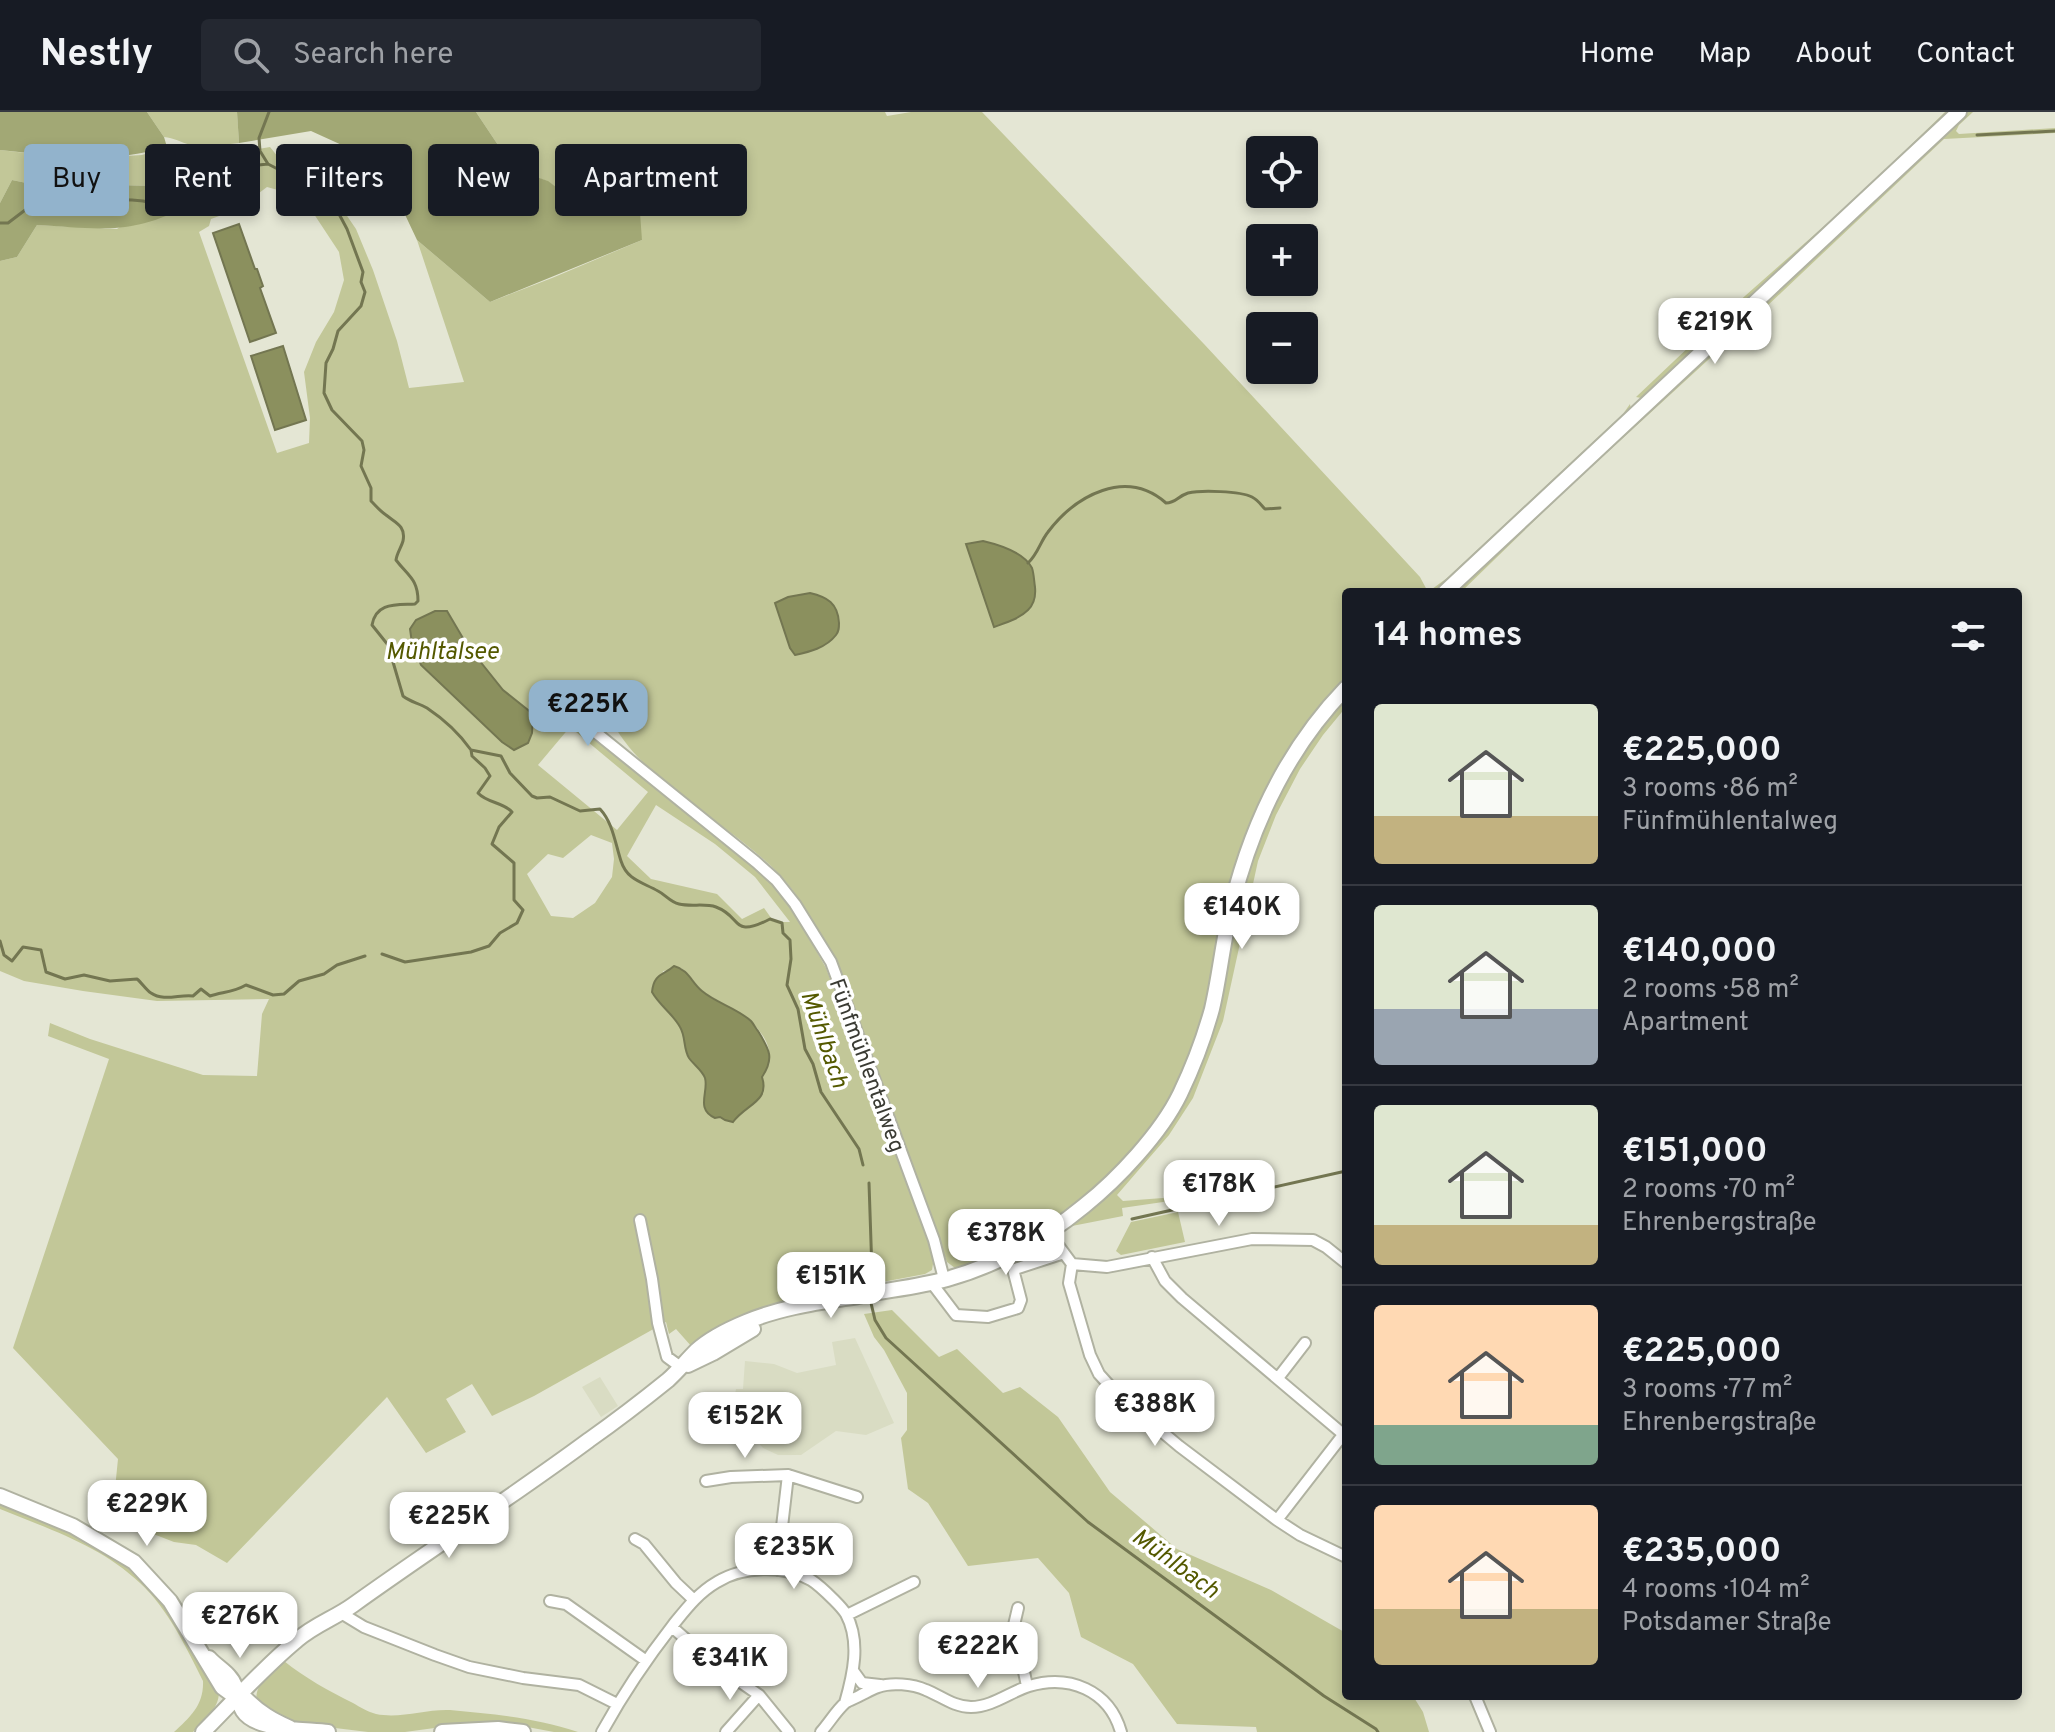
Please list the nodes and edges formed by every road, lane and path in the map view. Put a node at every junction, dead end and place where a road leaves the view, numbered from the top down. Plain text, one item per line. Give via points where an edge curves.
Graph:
1 (1959, 112) edge
2 (1449, 588) edge
3 (1342, 692) edge
4 (572, 721) dead end
5 (640, 1220) dead end
6 (1049, 1233) junction
7 (1064, 1253) junction
8 (1152, 1257) junction
9 (1342, 1260) edge
10 (1072, 1264) junction
11 (938, 1281) junction
12 (1305, 1343) dead end
13 (682, 1368) junction
14 (1278, 1378) junction
15 (1342, 1430) edge
16 (1342, 1436) edge
17 (788, 1475) junction
18 (706, 1481) dead end
19 (0, 1496) edge
20 (857, 1497) dead end
21 (1277, 1520) junction
22 (635, 1539) dead end
23 (1342, 1555) edge
24 (777, 1570) junction
25 (914, 1582) dead end
26 (694, 1600) junction
27 (550, 1601) dead end
28 (1018, 1608) dead end
29 (341, 1613) junction
30 (847, 1615) junction
31 (672, 1627) junction
32 (645, 1660) junction
33 (854, 1672) junction
34 (880, 1685) junction
35 (1027, 1686) junction
36 (759, 1695) junction
37 (237, 1698) junction
38 (1477, 1700) edge
39 (845, 1703) junction
40 (617, 1704) junction
41 (203, 1732) edge
42 (328, 1732) edge
43 (442, 1732) edge
44 (523, 1732) edge
45 (602, 1732) edge
46 (726, 1732) edge
47 (789, 1732) edge
48 (821, 1732) edge
49 (1121, 1732) edge
50 (1490, 1732) edge

1 - 2 street
3 - 6 street via 1294,753 1264,808 1231,907 1211,1010 1178,1098 1130,1163
4 - 11 street, Fünfmühlentalweg via 589,727 736,845 795,904 831,962 934,1240
5 - 13 street via 667,1357
6 - 7 street
6 - 11 street via 981,1268
7 - 10 street
7 - 11 street via 1015,1269 1018,1308 988,1317 956,1315
8 - 9 street via 1252,1239 1301,1239 1325,1246
8 - 10 street via 1107,1267
8 - 14 street via 1184,1300
10 - 21 street via 1069,1283 1099,1374 1179,1446
11 - 13 street via 773,1312 706,1343
12 - 14 street
13 - 29 street via 559,1462
14 - 15 street
16 - 21 street
17 - 18 street
17 - 20 street
17 - 24 street
19 - 37 street via 73,1526 134,1562 170,1601 198,1645 230,1676
21 - 23 street
22 - 26 street
24 - 26 street via 738,1572
24 - 30 street via 814,1581
25 - 30 street
26 - 31 street
27 - 32 street via 566,1604
28 - 35 street via 1014,1625
29 - 37 street via 298,1638
29 - 40 street via 469,1667 579,1685
30 - 33 street
31 - 32 street
31 - 36 street
32 - 40 street
33 - 34 street via 862,1683
33 - 39 street
34 - 35 street via 910,1685 969,1707
34 - 39 street
35 - 49 street via 1063,1681 1093,1691 1114,1713
36 - 46 street
36 - 47 street
37 - 41 street
37 - 42 street via 248,1717 262,1725
38 - 50 street
39 - 48 street
40 - 45 street
43 - 44 street

